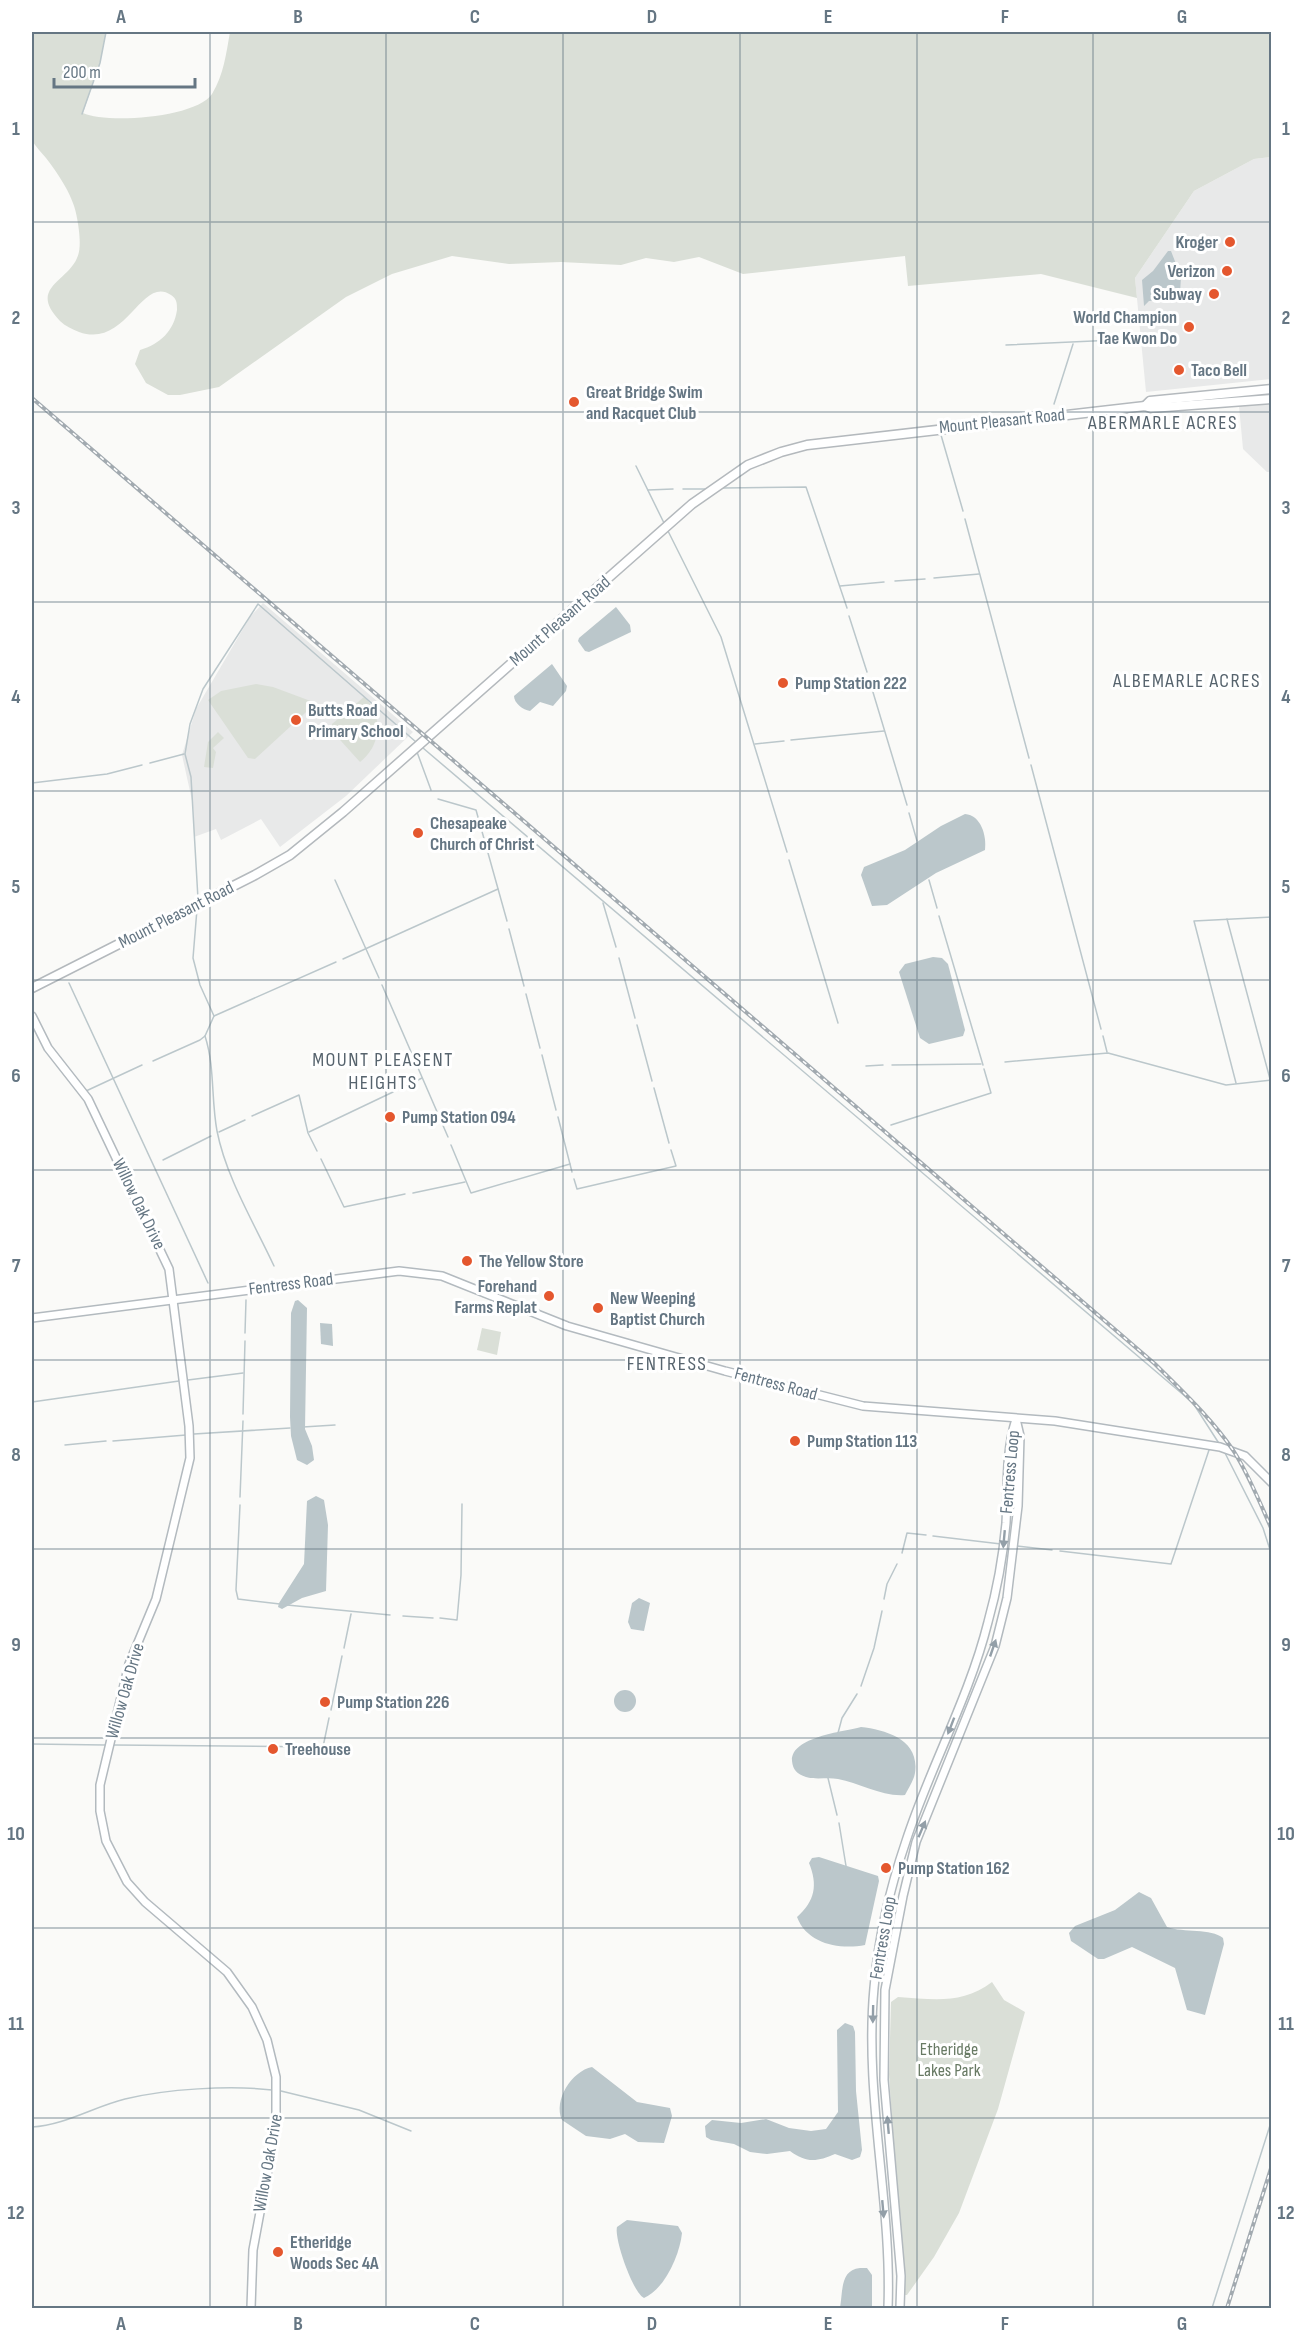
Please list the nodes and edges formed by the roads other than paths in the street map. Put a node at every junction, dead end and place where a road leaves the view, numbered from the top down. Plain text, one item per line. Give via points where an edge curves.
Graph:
1 (1272, 389) edge
2 (1272, 399) edge
3 (1145, 406) junction
4 (32, 988) edge
5 (32, 1016) edge
6 (173, 1300) junction
7 (32, 1318) edge
8 (1016, 1419) junction
9 (1272, 1483) edge
10 (251, 2308) edge
11 (888, 2308) edge
12 (900, 2308) edge

1 - 3 highway, Mount Pleasant Road via 1150,401
2 - 3 highway, Mount Pleasant Road
3 - 4 highway, Mount Pleasant Road via 827,442 781,452 748,465 692,504 296,850 255,875
5 - 6 street, Willow Oak Drive via 48,1048 88,1099 165,1257
6 - 7 street, Fentress Road
6 - 8 street, Fentress Road via 416,1271 459,1282 567,1326 828,1398 883,1409
6 - 10 street, Willow Oak Drive via 190,1458 156,1599 129,1664 100,1785 100,1810 106,1841 128,1882 145,1902 233,1978 267,2040 276,2077 276,2126 253,2250
8 - 9 street, Fentress Road via 1088,1425 1233,1450 1248,1458
8 -> 11 street, Fentress Loop via 1009,1440 1003,1554 988,1626 906,1840 887,1909 874,1988 873,2076 888,2253
12 -> 8 street, Fentress Loop via 901,2276 884,2080 885,1990 916,1842 995,1646 1007,1598 1018,1506 1020,1436

